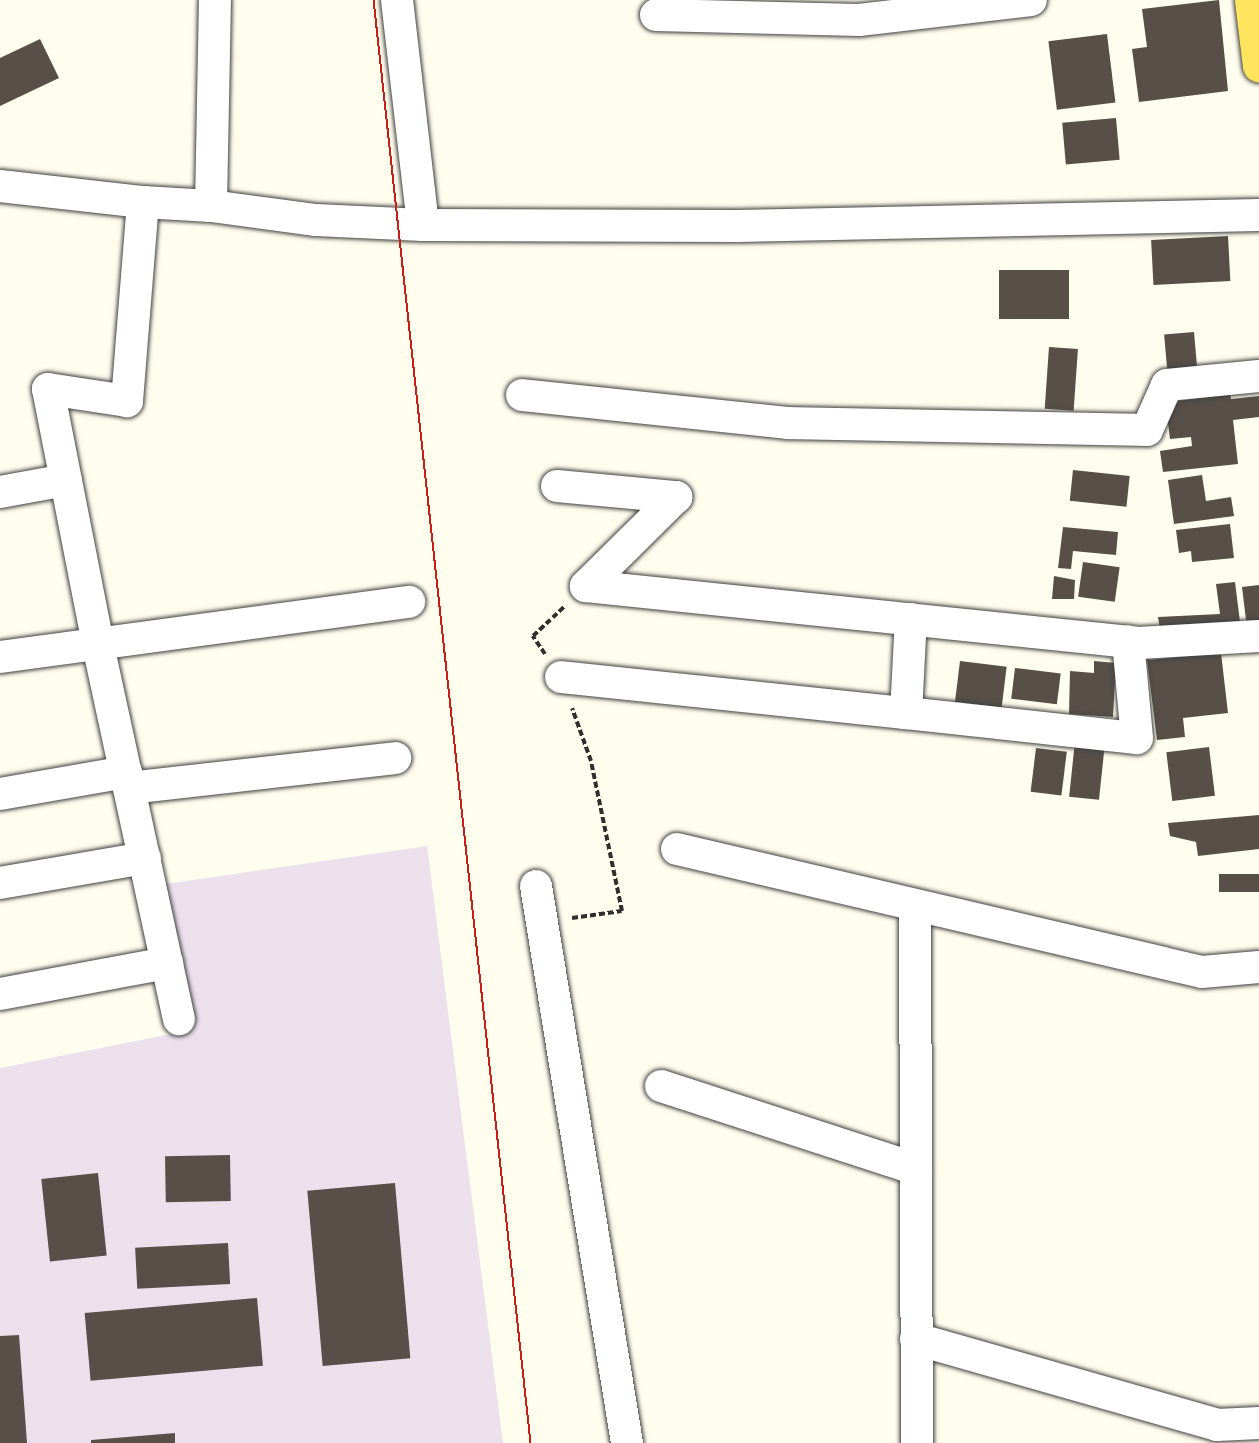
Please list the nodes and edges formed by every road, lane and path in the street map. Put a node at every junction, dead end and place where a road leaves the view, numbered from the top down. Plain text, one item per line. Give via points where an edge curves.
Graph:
1 (214, 0) edge
2 (397, 0) edge
3 (1032, 0) edge
4 (1251, 0) edge
5 (656, 15) dead end
6 (1259, 66) edge
7 (0, 186) edge
8 (143, 202) junction
9 (211, 206) junction
10 (1259, 215) edge
11 (423, 225) junction
12 (1259, 376) edge
13 (522, 395) dead end
14 (66, 480) junction
15 (557, 486) dead end
16 (0, 492) edge
17 (586, 586) junction
18 (409, 602) dead end
19 (911, 619) junction
20 (1259, 636) edge
21 (1128, 641) junction
22 (98, 645) junction
23 (0, 657) edge
24 (561, 677) junction
25 (906, 713) junction
26 (395, 758) dead end
27 (127, 780) junction
28 (0, 794) edge
29 (677, 849) dead end
30 (144, 858) junction
31 (0, 883) edge
32 (536, 886) dead end
33 (915, 906) junction
34 (542, 923) junction
35 (167, 963) junction
36 (1259, 967) edge
37 (0, 994) edge
38 (179, 1019) dead end
39 (662, 1086) dead end
40 (916, 1169) junction
41 (916, 1339) junction
42 (1259, 1423) edge
43 (627, 1443) edge
44 (917, 1443) edge

1 - 9 street
2 - 11 street
3 - 5 street via 859,20
4 - 6 main road
7 - 8 street
8 - 9 street
8 - 14 street via 127,401 48,389
9 - 11 street via 316,220
10 - 11 street via 737,226
12 - 13 street via 1167,385 1147,430 788,423
14 - 16 street
14 - 22 street
15 - 17 street via 676,497
17 - 19 street
17 - 24 path via 534,636
18 - 22 street
19 - 21 street
19 - 25 street
20 - 21 street
21 - 25 street via 1137,738
22 - 23 street
22 - 27 street
24 - 25 street
24 - 34 path via 591,761 622,910
26 - 27 street
27 - 28 street
27 - 30 street
29 - 33 street
30 - 31 street
30 - 35 street
32 - 34 street
33 - 36 street via 1202,972
33 - 40 street
34 - 43 street
35 - 37 street
35 - 38 street
39 - 40 street
40 - 41 street
41 - 42 street via 1217,1425
41 - 44 street

